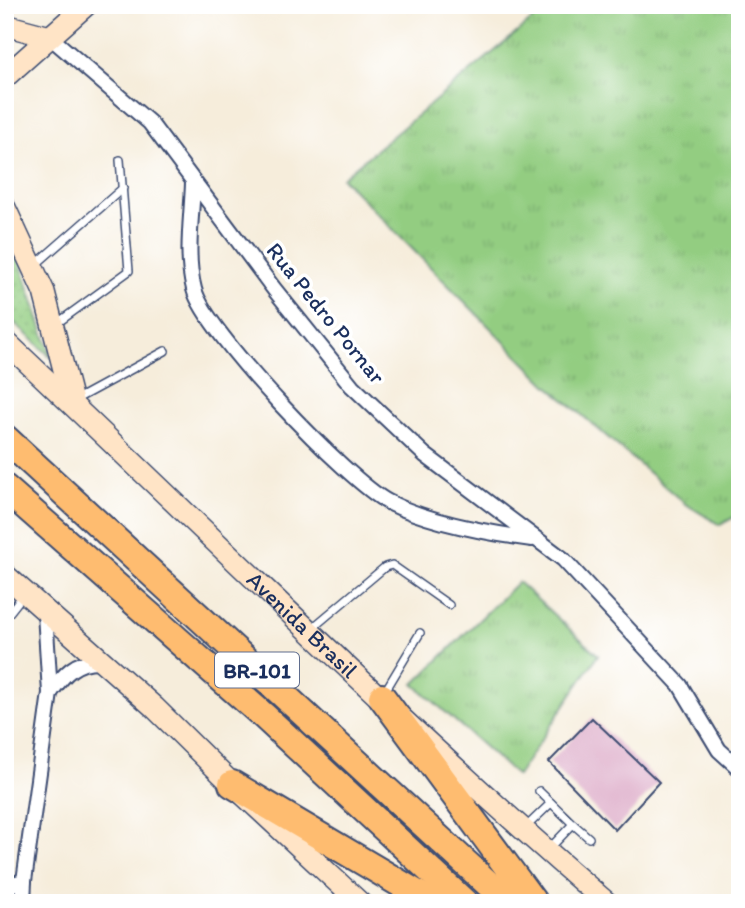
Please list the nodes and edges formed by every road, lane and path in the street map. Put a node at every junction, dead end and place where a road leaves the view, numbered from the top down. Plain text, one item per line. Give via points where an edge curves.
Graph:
1 (86, 5) edge
2 (8, 26) edge
3 (50, 37) junction
4 (12, 71) edge
5 (120, 160) dead end
6 (193, 183) junction
7 (123, 188) junction
8 (6, 210) edge
9 (34, 267) junction
10 (54, 325) junction
11 (5, 341) edge
12 (165, 351) dead end
13 (72, 401) junction
14 (5, 438) edge
15 (5, 488) edge
16 (533, 539) junction
17 (5, 575) edge
18 (25, 594) junction
19 (449, 605) dead end
20 (46, 613) junction
21 (5, 618) edge
22 (310, 631) junction
23 (420, 632) dead end
24 (100, 661) junction
25 (50, 692) junction
26 (382, 697) junction
27 (740, 769) edge
28 (232, 784) junction
29 (539, 791) dead end
30 (551, 803) junction
31 (573, 824) junction
32 (524, 830) junction
33 (589, 838) dead end
34 (548, 852) junction
35 (24, 881) junction
36 (5, 886) edge
37 (23, 903) edge
38 (360, 903) edge
39 (433, 903) edge
40 (465, 903) edge
41 (509, 903) edge
42 (534, 903) edge
43 (607, 903) edge

1 - 3 main road
2 - 3 main road
2 - 4 main road via 24,47
3 - 4 main road
3 - 6 street, Rua Pedro Pornar via 150,123
5 - 7 lane
6 - 16 street, Rua Pedro Pornar via 352,386 425,455
6 - 16 street via 190,265 194,291 213,325 257,379 367,489 390,503
7 - 9 lane
7 - 10 lane via 129,271
8 - 9 main road
9 - 10 main road
10 - 13 main road
11 - 13 main road, Avenida Brasil
12 - 13 lane
13 - 22 main road, Avenida Brasil
14 - 41 highway, BR-101
15 - 40 highway, BR-101 via 265,717
16 - 27 street, Rua Pedro Pornar via 563,559 680,685 719,750
17 - 18 main road
18 - 20 main road
18 - 21 lane
19 - 22 lane via 392,565
20 - 24 main road
20 - 25 street
22 - 26 main road, Avenida Brasil
23 - 26 lane
24 - 25 street via 82,662
24 - 28 main road
25 - 35 street
26 - 32 main road, Avenida Brasil
26 - 42 highway
28 - 38 main road
28 - 39 highway
29 - 30 lane
30 - 31 lane
30 - 32 lane
31 - 33 lane
31 - 34 lane
32 - 34 main road, Avenida Brasil
34 - 43 main road, Avenida Brasil
35 - 36 street
35 - 37 street

